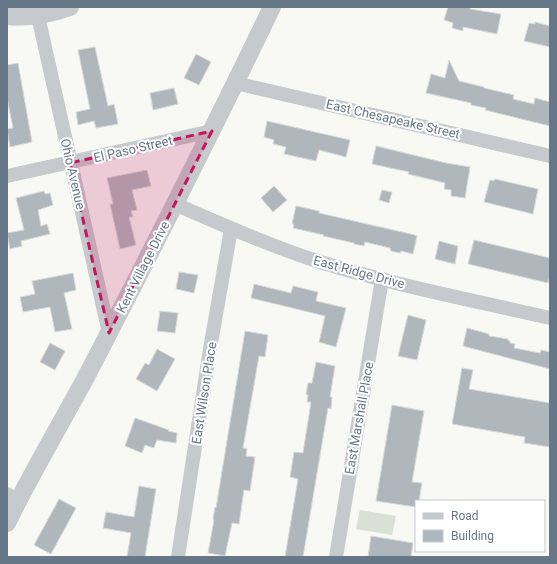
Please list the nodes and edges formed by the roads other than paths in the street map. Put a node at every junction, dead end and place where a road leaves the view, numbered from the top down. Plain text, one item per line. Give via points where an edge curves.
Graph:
1 (70, 7) edge
2 (272, 7) edge
3 (7, 16) edge
4 (38, 16) junction
5 (235, 83) junction
6 (212, 132) junction
7 (550, 156) edge
8 (70, 163) junction
9 (7, 176) edge
10 (175, 204) junction
11 (231, 229) junction
12 (382, 279) junction
13 (550, 318) edge
14 (109, 333) junction
15 (12, 498) edge
16 (7, 522) edge
17 (178, 557) edge
18 (336, 557) edge

1 - 4 street
2 - 5 street, Kent Village Drive
3 - 4 street
4 - 8 street, Ohio Avenue
5 - 6 street, Kent Village Drive
5 - 7 street, East Chesapeake Street
6 - 8 street, El Paso Street
6 - 10 street, Kent Village Drive
8 - 9 street, El Paso Street
8 - 14 street, Ohio Avenue
10 - 11 street, East Ridge Drive
10 - 14 street, Kent Village Drive
11 - 12 street, East Ridge Drive via 318,261
11 - 17 street, East Wilson Place
12 - 13 street, East Ridge Drive
12 - 18 street, East Marshall Place
14 - 15 street, Kent Village Drive via 63,420
15 - 16 street, Kent Village Drive

